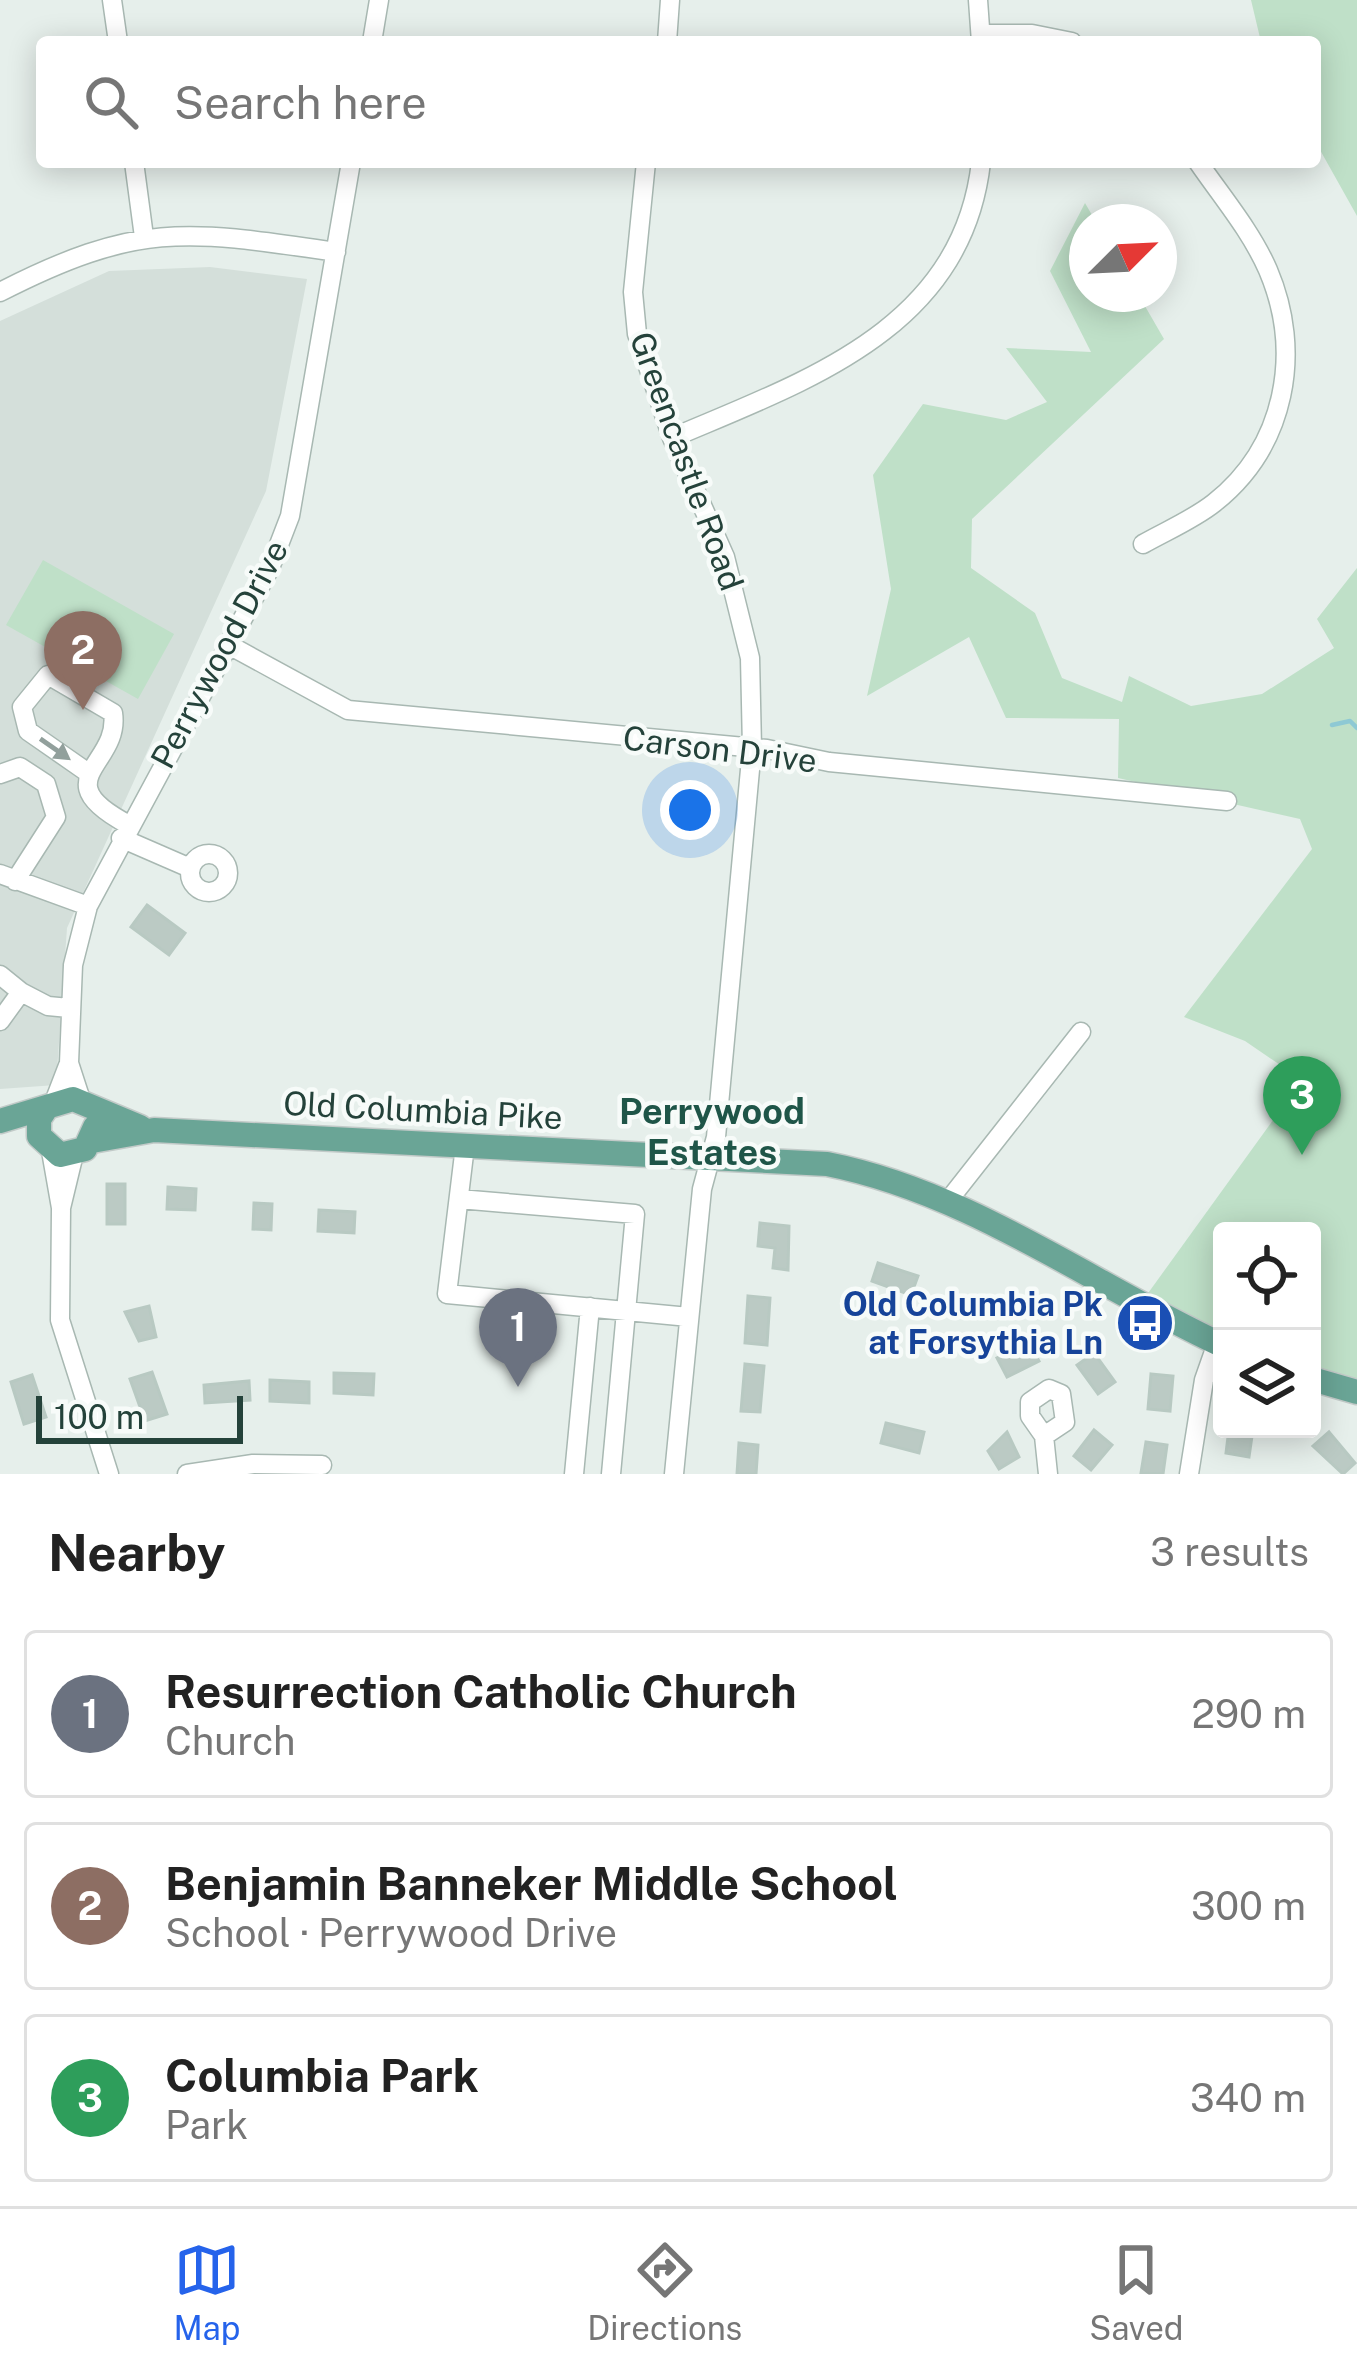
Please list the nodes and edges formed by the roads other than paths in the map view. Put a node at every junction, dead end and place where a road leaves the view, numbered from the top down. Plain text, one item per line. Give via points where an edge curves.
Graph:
1 (112, 0) edge
2 (379, 0) edge
3 (670, 0) edge
4 (978, 0) edge
5 (117, 36) edge
6 (373, 36) edge
7 (667, 36) edge
8 (981, 36) edge
9 (1006, 36) edge
10 (1041, 36) edge
11 (135, 168) edge
12 (350, 168) edge
13 (645, 168) edge
14 (979, 168) edge
15 (1202, 168) edge
16 (144, 237) junction
17 (336, 252) junction
18 (0, 292) edge
19 (672, 439) junction
20 (1143, 544) dead end
21 (229, 645) junction
22 (752, 748) junction
23 (87, 772) junction
24 (0, 773) edge
25 (1227, 801) dead end
26 (125, 832) junction
27 (190, 868) dead end
28 (8, 878) edge
29 (88, 906) junction
30 (0, 975) edge
31 (21, 992) junction
32 (69, 1008) junction
33 (0, 1022) edge
34 (1081, 1032) dead end
35 (69, 1063) junction
36 (51, 1105) junction
37 (86, 1107) junction
38 (0, 1122) edge
39 (154, 1130) junction
40 (64, 1146) junction
41 (465, 1146) junction
42 (707, 1158) junction
43 (459, 1199) junction
44 (948, 1201) junction
45 (590, 1307) junction
46 (626, 1311) junction
47 (689, 1317) junction
48 (1213, 1341) edge
49 (1213, 1358) edge
50 (1321, 1381) edge
51 (1357, 1392) edge
52 (1044, 1436) dead end
53 (322, 1465) dead end
54 (109, 1474) edge
55 (187, 1474) edge
56 (574, 1474) edge
57 (611, 1474) edge
58 (674, 1474) edge
59 (1048, 1474) edge
60 (1189, 1474) edge

1 - 5 street
2 - 6 street
3 - 7 street
4 - 8 street
9 - 10 street
11 - 16 street
12 - 17 street, Perrywood Drive
13 - 19 street, Greencastle Road via 633,292 637,334
14 - 19 street via 957,240 897,324 856,356
15 - 20 street via 1268,271 1286,332 1285,386 1275,424 1242,476 1213,504
16 - 17 street via 220,235
16 - 18 street via 64,259
17 - 21 street, Perrywood Drive via 290,516
19 - 22 street, Greencastle Road via 741,608
21 - 22 street, Carson Drive via 348,710
21 - 26 street, Perrywood Drive
22 - 25 street, Carson Drive
22 - 42 street, Greencastle Road via 716,1137
23 -> 23 street via 115,726 113,713 48,675 22,707 23,721
23 - 26 street via 97,808
24 - 28 street via 20,767 46,784 56,817
26 - 27 street
26 - 29 street, Perrywood Drive
28 - 29 street
29 - 32 street, Perrywood Drive
30 - 31 street
31 - 32 street
31 - 33 street
32 - 35 street, Perrywood Drive
34 - 44 street
35 - 36 street, Perrywood Drive
35 - 37 street, Perrywood Drive
36 - 37 main road, Old Columbia Pike
36 - 38 main road, Old Columbia Pike
36 - 40 main road via 39,1119
37 - 39 main road, Old Columbia Pike
37 - 40 main road via 95,1129
38 - 40 main road, Old Columbia Pike
39 - 40 main road, Old Columbia Pike
39 - 41 main road, Old Columbia Pike
40 - 54 street via 60,1320
41 - 42 main road, Old Columbia Pike
41 - 43 street
42 - 44 main road, Old Columbia Pike via 826,1164 885,1175
42 - 47 street, Greencastle Road
43 - 45 street via 447,1294
43 - 46 street via 635,1214
44 - 48 main road, Old Columbia Pike
45 - 46 street
45 - 56 street
46 - 47 street
46 - 57 street
47 - 58 street, Greencastle Road
49 - 60 street
50 - 51 main road
52 - 59 street
53 - 55 street

